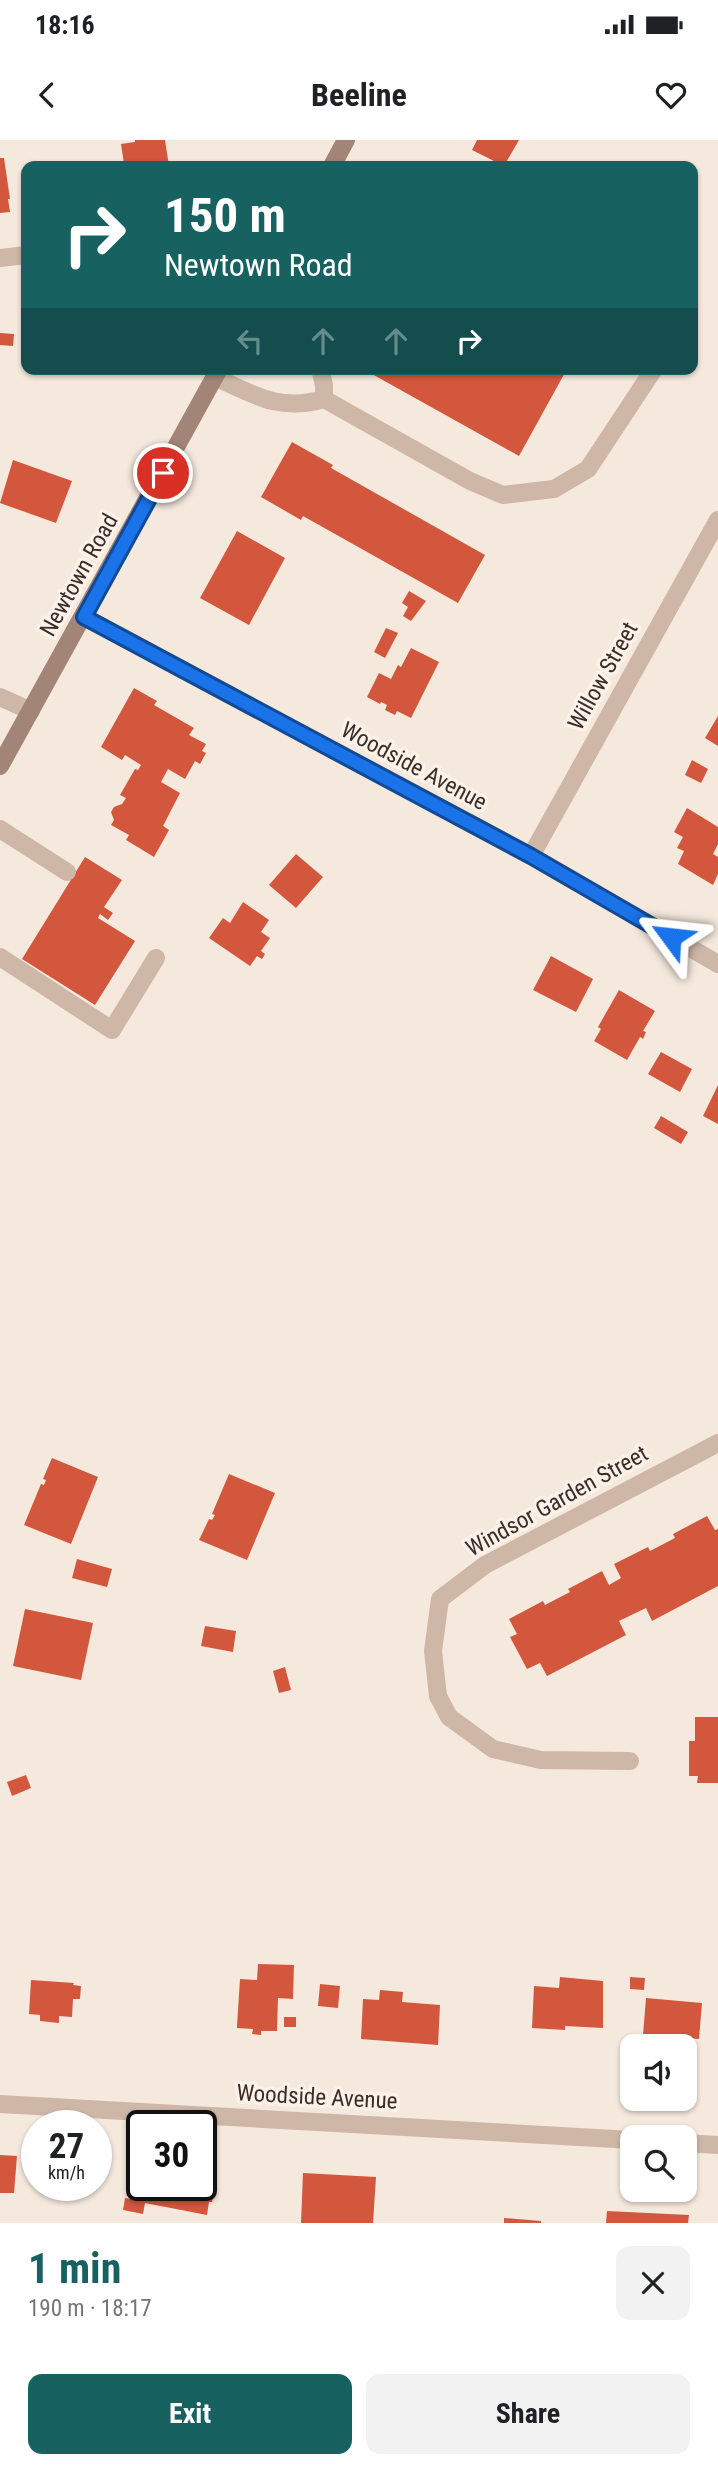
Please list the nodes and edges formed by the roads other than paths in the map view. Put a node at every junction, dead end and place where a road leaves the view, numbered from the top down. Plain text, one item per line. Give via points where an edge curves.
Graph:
1 (346, 140) edge
2 (334, 161) edge
3 (21, 255) edge
4 (0, 258) edge
5 (216, 375) edge
6 (221, 375) edge
7 (322, 375) edge
8 (650, 375) edge
9 (324, 399) junction
10 (718, 520) edge
11 (84, 617) junction
12 (0, 697) edge
13 (31, 712) junction
14 (0, 766) edge
15 (0, 829) edge
16 (531, 856) junction
17 (67, 872) dead end
18 (0, 957) edge
19 (156, 958) dead end
20 (718, 964) edge
21 (718, 1443) edge
22 (629, 1761) dead end
23 (0, 2104) edge
24 (620, 2139) edge
25 (697, 2144) edge
26 (718, 2145) edge

1 - 2 main road
3 - 4 street
5 - 11 main road, Newtown Road
6 - 9 street via 273,403 306,404
7 - 9 street
8 - 9 street via 588,469 554,489 503,495
10 - 16 street, Willow Street
11 - 13 main road, Newtown Road
11 - 16 street, Woodside Avenue
12 - 13 street
13 - 14 main road, Newtown Road
15 - 17 street
16 - 20 street, Woodside Avenue
18 - 19 street via 112,1030
21 - 22 street, Windsor Garden Street via 485,1565 440,1600 433,1651 438,1696 449,1717 493,1749 541,1760
23 - 24 street, Woodside Avenue
25 - 26 street

